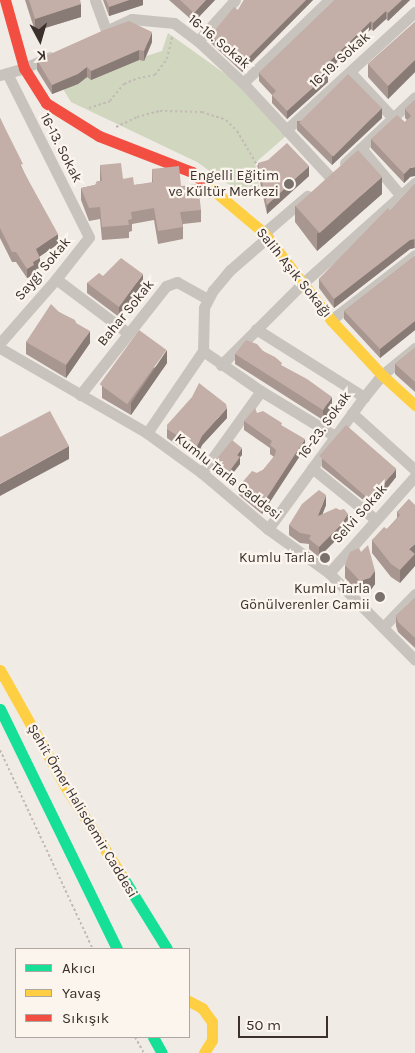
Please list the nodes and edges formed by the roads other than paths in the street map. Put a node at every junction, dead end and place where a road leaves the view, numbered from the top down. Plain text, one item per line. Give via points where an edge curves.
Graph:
1 (5, 0) edge
2 (95, 0) edge
3 (236, 0) edge
4 (329, 0) edge
5 (415, 12) edge
6 (198, 41) junction
7 (57, 53) edge
8 (24, 68) junction
9 (350, 72) junction
10 (3, 74) edge
11 (243, 82) junction
12 (415, 97) edge
13 (393, 118) junction
14 (286, 130) junction
15 (360, 148) junction
16 (323, 183) junction
17 (415, 183) edge
18 (401, 196) junction
19 (266, 235) junction
20 (89, 237) joint
21 (415, 255) edge
22 (56, 279) junction
23 (302, 284) junction
24 (208, 299) junction
25 (331, 320) junction
26 (256, 329) junction
27 (128, 334) junction
28 (0, 343) edge
29 (0, 348) edge
30 (415, 348) edge
31 (203, 351) junction
32 (221, 365) junction
33 (382, 375) junction
34 (261, 391) junction
35 (80, 395) junction
36 (364, 397) junction
37 (415, 405) edge
38 (352, 413) junction
39 (147, 433) junction
40 (335, 436) junction
41 (312, 468) junction
42 (415, 470) edge
43 (202, 473) junction
44 (415, 476) edge
45 (375, 519) junction
46 (268, 529) junction
47 (329, 573) junction
48 (415, 594) edge
49 (383, 627) junction
50 (415, 660) edge
51 (0, 670) edge
52 (0, 709) edge
53 (117, 948) edge
54 (167, 948) edge
55 (192, 1002) edge
56 (213, 1033) junction
57 (154, 1038) edge
58 (222, 1051) dead end
59 (162, 1053) edge
60 (204, 1053) edge

1 - 8 main road, Salih Aşık Sokağı
2 - 6 street, 16-16. Sokak via 102,33 132,19 174,23
3 - 6 street
4 - 11 street
5 - 9 street, 16-19. Sokak
6 - 11 street, 16-16. Sokak
7 - 8 street
8 - 10 street
8 - 19 main road, Salih Aşık Sokağı via 46,103 99,136 192,172
9 - 13 street
9 - 14 street, 16-19. Sokak
10 - 20 street, 16-13. Sokak
11 - 14 street, 16-16. Sokak
12 - 13 street
13 - 15 street
14 - 16 street, 16-16. Sokak
15 - 16 street
15 - 18 street
16 - 19 street
17 - 18 street
18 - 23 street
19 - 23 main road, Salih Aşık Sokağı
19 - 24 street via 230,270
20 - 22 street, Saygı Sokak
21 - 25 street
22 - 27 street
22 - 28 street, Saygı Sokak
23 - 25 main road, Salih Aşık Sokağı
23 - 26 street
24 - 27 street, Bahar Sokak via 177,282 166,286
24 - 31 street via 204,308
25 - 33 main road, Salih Aşık Sokağı
26 - 32 street
26 - 36 street
27 - 35 street, Bahar Sokak
29 - 35 street, Kumlu Tarla Caddesi
30 - 33 street, 16-23. Sokak
31 - 32 street
31 - 39 street
32 - 34 street
33 - 36 street, 16-23. Sokak
33 - 37 main road, Salih Aşık Sokağı
34 - 40 street
34 - 43 street
35 - 39 street, Kumlu Tarla Caddesi
36 - 38 street, 16-23. Sokak
38 - 40 street, 16-23. Sokak
38 - 42 street
39 - 43 street, Kumlu Tarla Caddesi
40 - 41 street, 16-23. Sokak
41 - 45 street
41 - 46 street, 16-23. Sokak
43 - 46 street, Kumlu Tarla Caddesi
44 - 45 street, Selvi Sokak
45 - 47 street, Selvi Sokak
46 - 47 street, Kumlu Tarla Caddesi
47 - 49 street, Kumlu Tarla Caddesi
48 - 49 street
49 - 50 street, Kumlu Tarla Caddesi
51 - 54 main road, Şehit Ömer Halisdemir Caddesi via 50,761
52 - 53 main road, Şehit Ömer Halisdemir Caddesi
55 - 56 main road via 209,1016
56 - 58 main road
56 - 60 main road
57 - 59 main road

